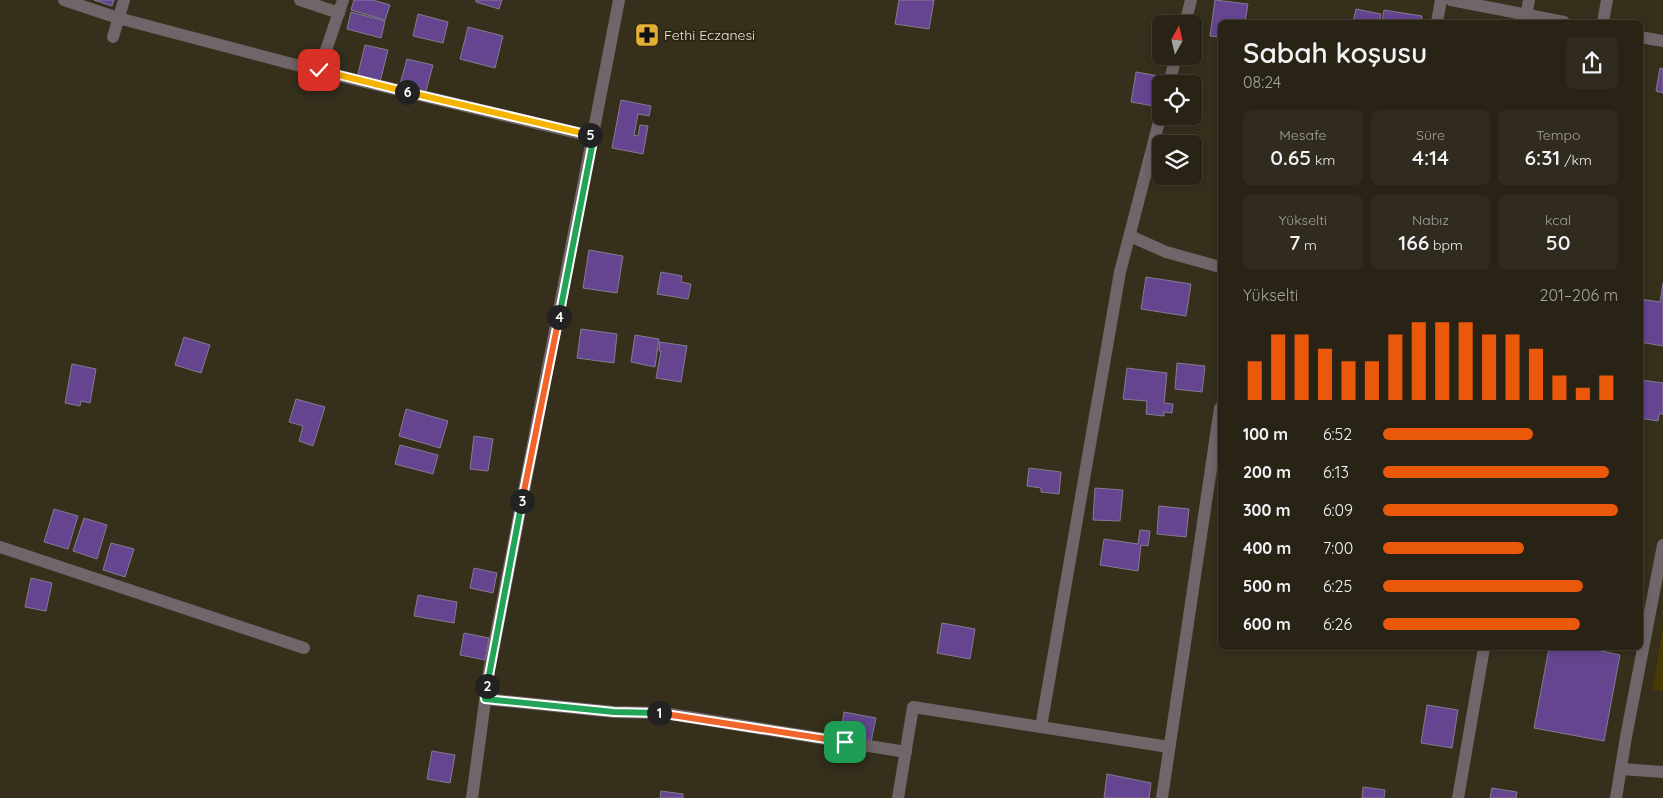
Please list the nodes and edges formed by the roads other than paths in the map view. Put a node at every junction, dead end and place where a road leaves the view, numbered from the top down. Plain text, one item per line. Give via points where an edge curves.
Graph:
1 (64, 0) edge
2 (124, 0) edge
3 (300, 0) edge
4 (343, 0) edge
5 (619, 0) edge
6 (1191, 0) edge
7 (1441, 0) edge
8 (1451, 0) edge
9 (1529, 0) edge
10 (1608, 0) edge
11 (339, 13) junction
12 (1187, 15) edge
13 (118, 18) junction
14 (1526, 19) edge
15 (1437, 20) edge
16 (1539, 20) edge
17 (1603, 20) edge
18 (113, 37) dead end
19 (1643, 38) edge
20 (1663, 41) edge
21 (319, 70) junction
22 (1158, 125) edge
23 (594, 136) junction
24 (1130, 236) junction
25 (1218, 266) edge
26 (1218, 421) edge
27 (1663, 545) edge
28 (0, 547) edge
29 (304, 648) dead end
30 (1484, 650) edge
31 (485, 699) junction
32 (1041, 727) junction
33 (1169, 747) junction
34 (906, 752) junction
35 (1621, 769) junction
36 (1663, 772) edge
37 (472, 798) edge
38 (898, 798) edge
39 (1162, 798) edge
40 (1458, 798) edge
41 (1616, 798) edge

1 - 13 street
2 - 13 street
3 - 11 street
4 - 11 street
5 - 23 street
6 - 12 street
7 - 15 street
8 - 14 street
9 - 14 street
10 - 17 street
11 - 21 street
13 - 18 street
13 - 21 street
14 - 16 street
19 - 20 street
21 - 23 street
22 - 24 street
23 - 31 street
24 - 25 street via 1166,252
24 - 32 street via 1120,272
26 - 33 street
27 - 35 street
28 - 29 street
30 - 40 street
31 - 34 street via 614,712 664,713
31 - 37 street
32 - 33 street
32 - 34 street via 913,707
33 - 39 street
34 - 38 street
35 - 36 street
35 - 41 street

